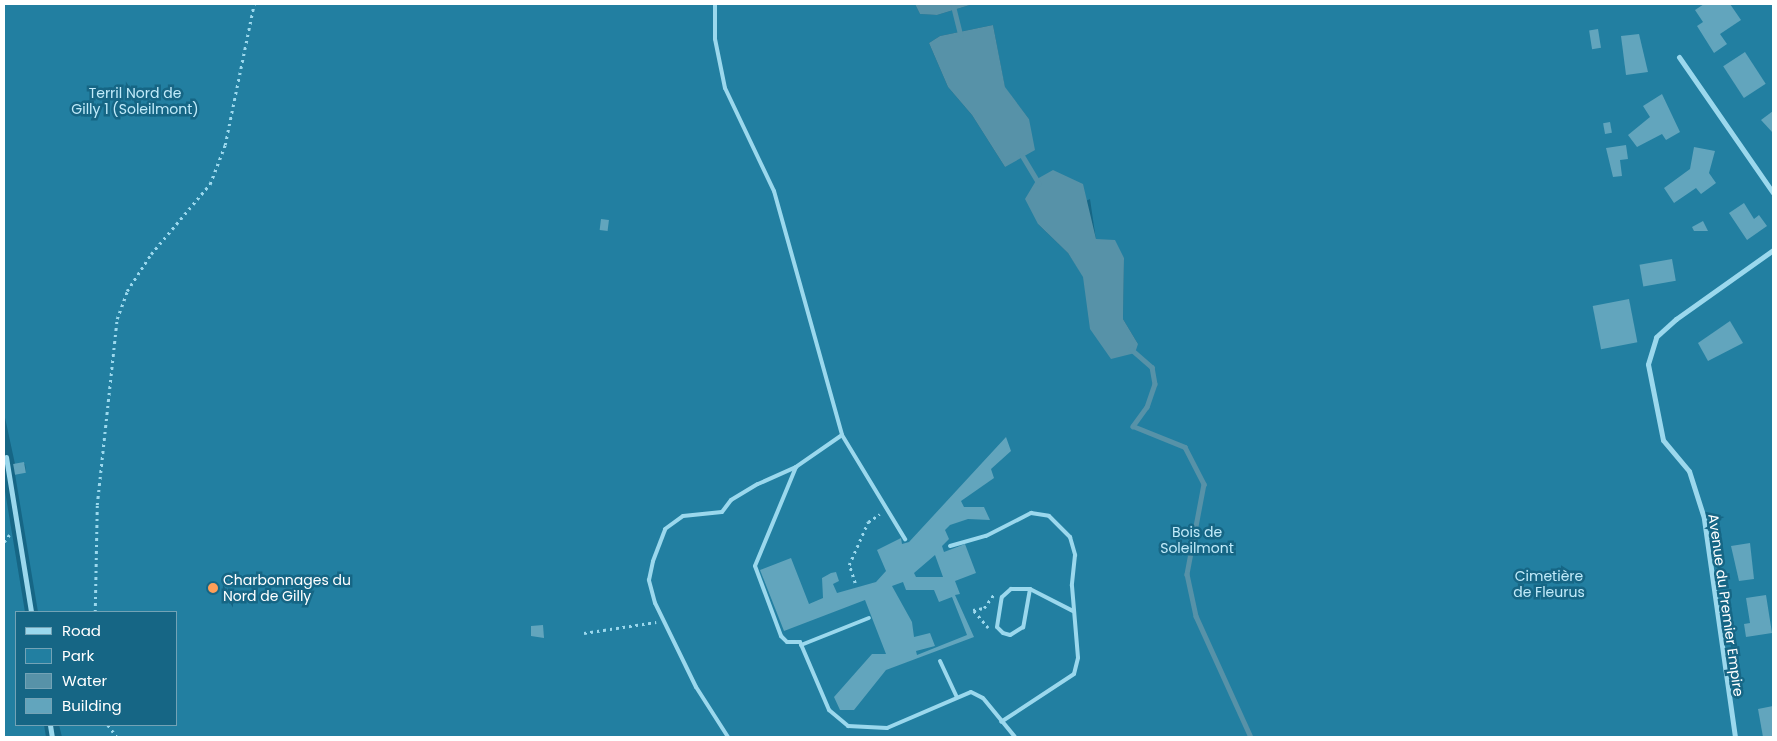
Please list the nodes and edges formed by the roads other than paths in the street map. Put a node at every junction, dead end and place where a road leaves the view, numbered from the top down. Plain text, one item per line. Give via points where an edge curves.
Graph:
1 (716, 4) edge
2 (1679, 57) dead end
3 (1773, 193) edge
4 (1773, 250) edge
5 (842, 435) junction
6 (6, 457) dead end
7 (796, 467) junction
8 (905, 539) dead end
9 (950, 546) dead end
10 (1030, 589) junction
11 (32, 611) edge
12 (1073, 611) junction
13 (869, 618) dead end
14 (801, 645) junction
15 (940, 661) dead end
16 (957, 697) junction
17 (1001, 722) junction
18 (728, 737) edge
19 (1015, 737) edge
20 (1735, 737) edge

1 - 5 lane via 715,39 725,88 774,191
2 - 3 street
4 - 20 street, Avenue du Premier Empire via 1676,319 1656,337 1648,364 1662,440 1690,471 1704,518
5 - 7 lane
5 - 8 lane
6 - 11 street
7 - 14 lane via 755,566 780,636
7 - 18 lane via 751,488 722,512 683,516 665,529 649,580 696,687
9 - 12 lane via 986,536 1022,515 1049,516 1070,537 1075,555
10 - 10 lane via 1023,627 1010,635 997,627 1005,592
10 - 12 lane
12 - 17 lane via 1078,658 1074,674
13 - 14 lane
14 - 16 lane via 829,710 838,720 858,730 907,722
15 - 16 lane
16 - 17 lane via 971,692 983,698
17 - 19 lane

